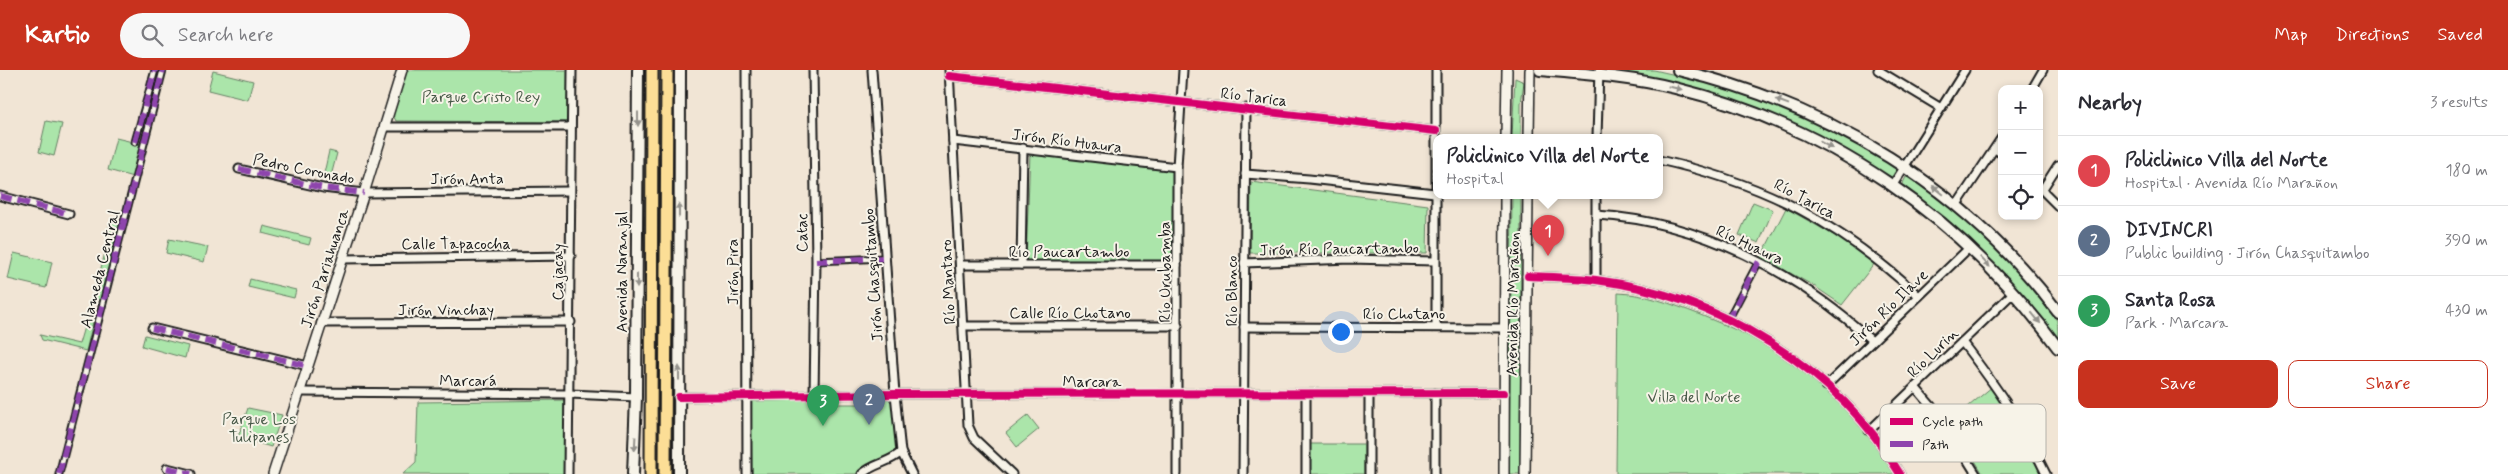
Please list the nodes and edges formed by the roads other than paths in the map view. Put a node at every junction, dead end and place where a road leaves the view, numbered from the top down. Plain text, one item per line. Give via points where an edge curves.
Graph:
1 (154, 70) edge
2 (163, 70) edge
3 (402, 70) edge
4 (572, 70) edge
5 (638, 70) edge
6 (652, 70) edge
7 (666, 70) edge
8 (680, 70) edge
9 (746, 70) edge
10 (813, 70) edge
11 (872, 70) edge
12 (1183, 70) edge
13 (1436, 70) edge
14 (1507, 70) edge
15 (1530, 70) edge
16 (1540, 70) edge
17 (1678, 70) edge
18 (1878, 70) edge
19 (1965, 70) edge
20 (2043, 70) edge
21 (1599, 72) edge
22 (949, 73) edge
23 (1889, 73) edge
24 (2034, 85) edge
25 (1180, 101) junction
26 (1246, 108) junction
27 (1941, 108) junction
28 (384, 127) junction
29 (570, 128) junction
30 (1436, 130) junction
31 (1436, 134) edge
32 (1506, 134) edge
33 (1529, 134) edge
34 (1597, 134) edge
35 (953, 141) junction
36 (136, 142) dead end
37 (1998, 144) edge
38 (1023, 148) junction
39 (1995, 149) junction
40 (1998, 151) edge
41 (1663, 161) edge
42 (2058, 165) edge
43 (1905, 166) junction
44 (1177, 167) junction
45 (239, 168) dead end
46 (1245, 174) junction
47 (1893, 185) junction
48 (2043, 186) edge
49 (570, 191) junction
50 (2043, 191) edge
51 (364, 193) junction
52 (1433, 193) edge
53 (0, 196) edge
54 (1435, 199) edge
55 (1505, 199) edge
56 (1528, 199) edge
57 (1596, 199) edge
58 (1956, 206) junction
59 (2058, 206) edge
60 (69, 214) dead end
61 (1596, 215) junction
62 (1970, 247) junction
63 (571, 256) junction
64 (885, 258) junction
65 (342, 259) junction
66 (1759, 260) junction
67 (816, 261) junction
68 (1434, 261) junction
69 (1244, 263) junction
70 (1177, 264) junction
71 (1021, 265) junction
72 (961, 266) junction
73 (1528, 276) junction
74 (1596, 280) junction
75 (2014, 292) junction
76 (1919, 296) junction
77 (2058, 312) edge
78 (1728, 320) junction
79 (571, 322) junction
80 (321, 323) junction
81 (963, 326) junction
82 (1178, 326) junction
83 (1436, 326) junction
84 (1244, 327) junction
85 (152, 328) dead end
86 (1504, 328) junction
87 (1872, 342) junction
88 (1962, 342) junction
89 (2058, 348) edge
90 (308, 366) junction
91 (1826, 386) junction
92 (1915, 387) junction
93 (300, 392) junction
94 (1435, 393) junction
95 (1504, 393) junction
96 (570, 394) junction
97 (895, 394) junction
98 (1243, 394) junction
99 (1306, 394) junction
100 (1370, 394) junction
101 (746, 395) junction
102 (814, 395) junction
103 (1178, 395) junction
104 (966, 396) junction
105 (636, 397) junction
106 (679, 397) junction
107 (1897, 404) edge
108 (1930, 404) edge
109 (2009, 404) edge
110 (1880, 420) edge
111 (1869, 431) junction
112 (1880, 446) edge
113 (901, 452) junction
114 (1891, 462) edge
115 (1969, 462) edge
116 (2040, 462) edge
117 (167, 468) dead end
118 (666, 473) edge
119 (59, 474) edge
120 (191, 474) edge
121 (273, 474) edge
122 (568, 474) edge
123 (633, 474) edge
124 (651, 474) edge
125 (679, 474) edge
126 (747, 474) edge
127 (862, 474) edge
128 (912, 474) edge
129 (1012, 474) edge
130 (1177, 474) edge
131 (1243, 474) edge
132 (1306, 474) edge
133 (1369, 474) edge
134 (1435, 474) edge
135 (1504, 474) edge
136 (1525, 474) edge
137 (1900, 474) edge
138 (1976, 474) edge
139 (2046, 474) edge

1 - 36 street
2 - 119 street, Alameda Central
3 - 28 street, Jirón Pariahuanca
4 - 29 street, Cajacay
5 -> 105 main road, Avenida Naranjal
6 - 124 highway, Avenida Naranjal
7 - 118 highway
106 -> 8 main road
9 - 101 street, Jirón Pira
10 - 67 street, Catac
11 - 64 street, Jirón Chasquitambo
12 - 25 street, Río Urubamba
13 - 30 street
14 - 32 street
15 - 33 street
16 - 21 main road
43 -> 17 main road via 1801,109 1735,85
18 - 23 street
19 - 27 street
20 - 24 street
21 - 34 street
21 -> 47 main road via 1674,88 1748,110 1819,141
22 - 25 street, Río Tarica
22 - 35 street, Río Mantaro
23 - 27 street
25 - 26 street, Río Tarica
25 - 44 street, Río Urubamba
26 - 30 street, Río Tarica
26 - 46 street, Río Blanco
27 - 43 street
28 - 29 street
28 - 51 street, Jirón Pariahuanca
29 - 49 street, Cajacay
30 - 31 street
35 - 38 street, Jirón Río Huaura
35 - 72 street, Río Mantaro
37 - 39 street
38 - 44 street, Jirón Río Huaura
38 - 71 street
39 - 40 street
39 - 58 street
41 - 76 street, Río Tarica via 1700,169 1787,202 1862,247
42 - 48 street
43 - 47 street
58 -> 43 main road
44 - 70 street, Río Urubamba
45 - 51 street, Pedro Coronado via 323,188
46 - 52 street
46 - 69 street, Río Blanco
47 - 62 main road
49 - 51 street, Jirón Anta
49 - 63 street, Cajacay
50 - 59 street
51 - 65 street, Jirón Pariahuanca
53 - 60 street
54 - 68 street
55 - 86 street, Avenida Río Marañon
56 - 73 street, Avenida Río Marañon
57 - 61 street
58 - 77 main road via 2006,251
61 - 66 street, Río Huaura via 1624,217 1676,229
61 - 74 street
62 -> 75 main road
62 - 76 street, Jirón Río Ilave
63 - 65 street, Calle Tapacocha
63 - 79 street, Cajacay
64 - 67 street
64 - 97 street, Jirón Chasquitambo
65 - 80 street, Jirón Pariahuanca
66 - 78 street
66 - 87 street, Río Huaura via 1842,314
67 - 102 street, Catac
68 - 69 street, Jirón Río Paucartambo via 1350,259
68 - 83 street
69 - 84 street, Río Blanco
70 - 71 street, Río Paucartambo
70 - 82 street, Río Urubamba
71 - 72 street, Río Paucartambo
72 - 81 street, Río Mantaro
73 - 74 street
73 - 136 street, Avenida Río Marañon
74 - 78 street via 1661,294
75 - 88 street, Río Lurin
75 -> 89 main road
76 - 87 street, Jirón Río Ilave
78 - 91 street via 1799,361
79 - 80 street, Jirón Vinchay
79 - 96 street, Cajacay
80 - 90 street, Jirón Pariahuanca
81 - 82 street, Calle Río Chotano
81 - 104 street, Río Mantaro
82 - 103 street, Río Urubamba
83 - 84 street, Río Chotano
83 - 86 street, Río Chotano
84 - 98 street, Río Blanco
85 - 90 street
86 - 95 street, Avenida Río Marañon
87 - 91 street, Jirón Río Ilave
88 - 92 street, Río Lurin
88 - 109 street
90 - 93 street, Jirón Pariahuanca
91 - 111 street
92 - 107 street, Río Lurin
92 - 108 street
93 - 96 street, Marcará
93 - 121 street, Jirón Pariahuanca
94 - 95 street, Marcara
94 - 100 street, Marcara
94 - 134 street
95 - 135 street, Avenida Río Marañon
96 - 105 street, Marcará
96 - 122 street, Cajacay
97 - 102 street, Marcara
97 - 104 street, Marcara
97 - 113 street, Jirón Chasquitambo
98 - 99 street, Marcara
98 - 103 street, Marcara
98 - 131 street, Río Blanco
99 - 100 street, Marcara
99 - 132 street
100 - 133 street
101 - 102 street, Marcara
101 - 106 street, Marcara
101 - 126 street, Jirón Pira
103 - 104 street, Marcara
103 - 130 street, Río Urubamba
104 - 129 street, Río Mantaro via 970,433
105 -> 123 main road, Avenida Naranjal
106 - 125 main road
110 - 111 street, Río Lurin
111 - 112 street
113 - 127 street via 894,459
113 - 128 street, Jirón Chasquitambo
114 - 137 street
115 - 138 street
116 - 139 street
117 - 120 street

